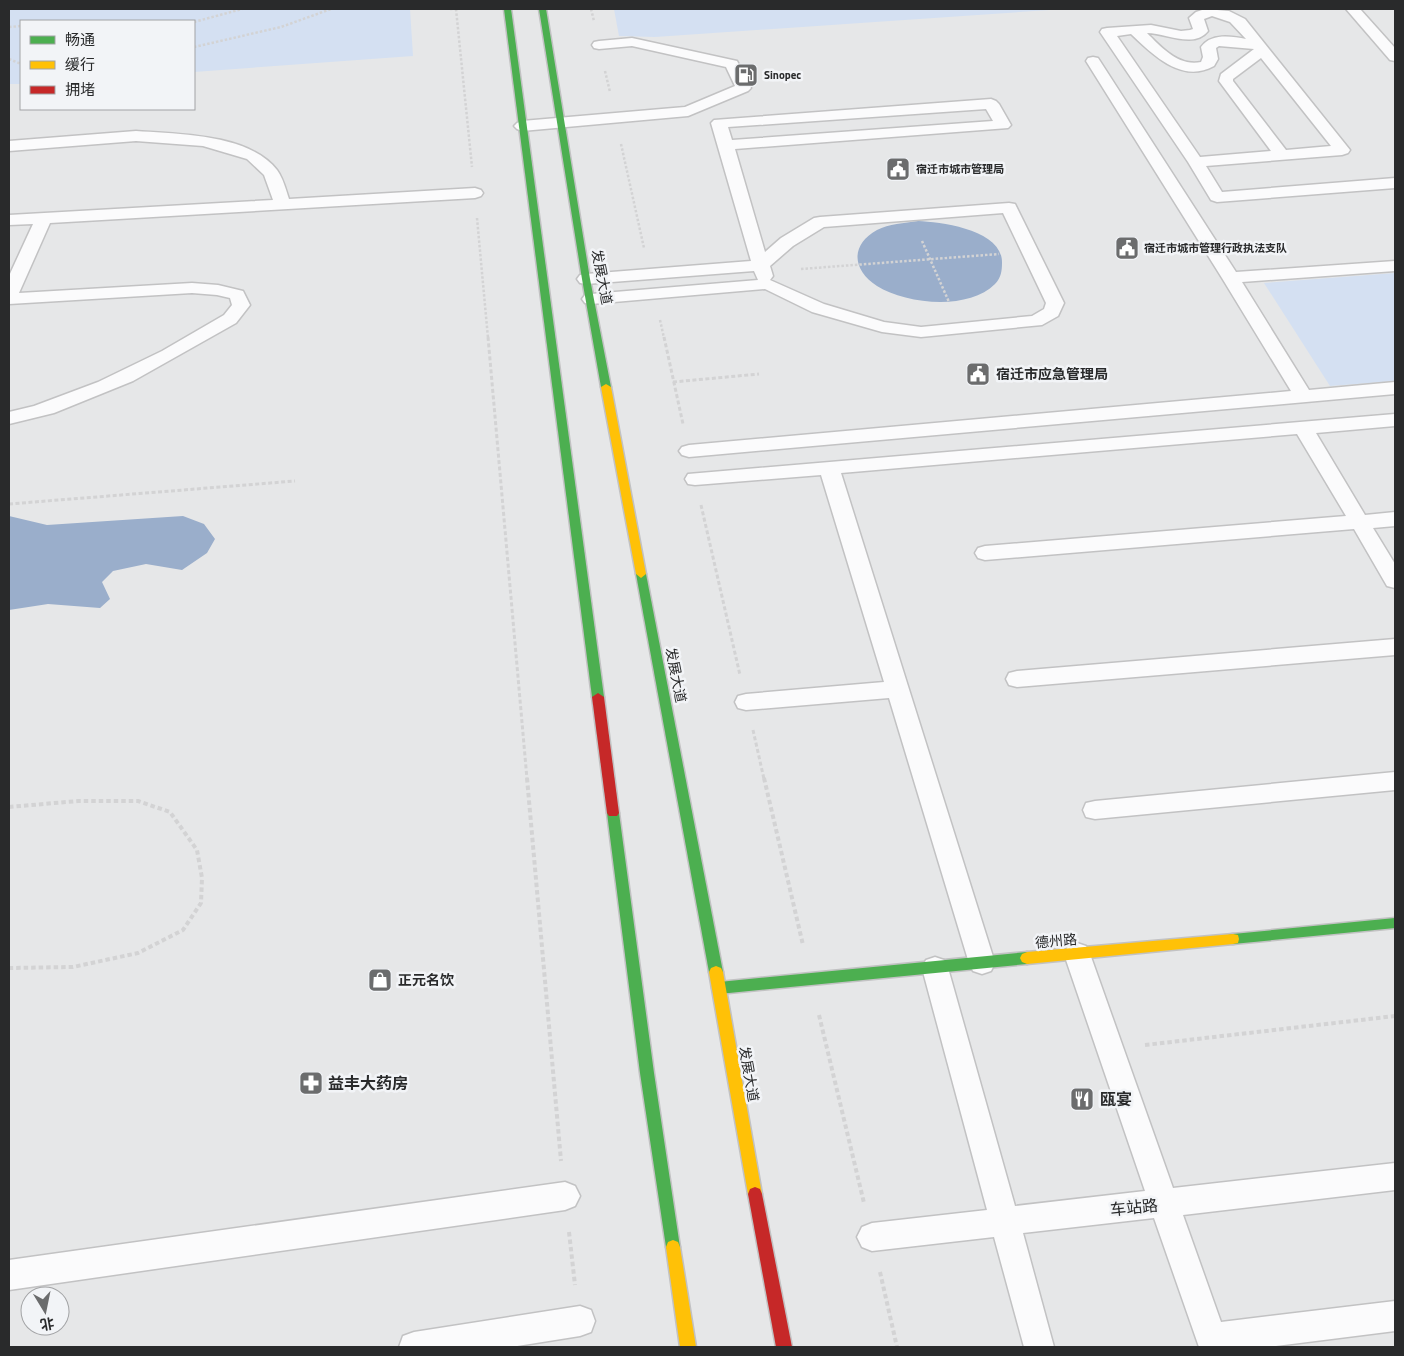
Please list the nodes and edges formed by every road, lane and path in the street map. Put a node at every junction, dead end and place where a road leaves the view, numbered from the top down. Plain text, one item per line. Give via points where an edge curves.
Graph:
1 (242, 9) edge
2 (324, 9) edge
3 (330, 9) edge
4 (450, 9) edge
5 (456, 9) edge
6 (507, 9) edge
7 (542, 9) edge
8 (1353, 9) edge
9 (195, 22) edge
10 (1135, 30) junction
11 (1395, 32) edge
12 (1375, 34) junction
13 (600, 45) dead end
14 (195, 47) edge
15 (1261, 48) junction
16 (1395, 57) edge
17 (1093, 62) dead end
18 (561, 123) junction
19 (522, 126) junction
20 (726, 145) junction
21 (9, 146) edge
22 (1282, 155) junction
23 (1196, 162) junction
24 (1395, 183) edge
25 (475, 194) junction
26 (1217, 198) junction
27 (1181, 200) junction
28 (283, 204) junction
29 (44, 218) junction
30 (9, 220) edge
31 (920, 236) dead end
32 (1006, 253) dead end
33 (930, 259) junction
34 (1395, 266) edge
35 (763, 274) junction
36 (1231, 278) junction
37 (586, 279) junction
38 (9, 295) edge
39 (9, 299) edge
40 (591, 299) junction
41 (950, 304) dead end
42 (759, 374) dead end
43 (673, 382) dead end
44 (1395, 388) edge
45 (1303, 396) junction
46 (9, 418) edge
47 (1395, 420) edge
48 (1303, 428) junction
49 (689, 451) dead end
50 (829, 468) junction
51 (695, 479) dead end
52 (295, 480) dead end
53 (9, 504) edge
54 (1395, 520) edge
55 (1360, 522) junction
56 (985, 553) dead end
57 (1395, 581) edge
58 (1395, 647) edge
59 (1017, 679) dead end
60 (897, 689) junction
61 (746, 702) dead end
62 (1395, 781) edge
63 (9, 807) edge
64 (1095, 810) dead end
65 (1395, 923) edge
66 (1077, 954) junction
67 (982, 963) junction
68 (9, 968) edge
69 (935, 968) junction
70 (719, 988) junction
71 (1395, 1016) edge
72 (1110, 1049) junction
73 (1395, 1176) edge
74 (565, 1196) junction
75 (1164, 1203) junction
76 (1004, 1221) junction
77 (872, 1237) dead end
78 (9, 1275) edge
79 (1395, 1316) edge
80 (580, 1321) joint
81 (1213, 1343) edge
82 (429, 1346) edge
83 (688, 1347) edge
84 (784, 1347) edge
85 (1039, 1347) edge

1 - 9 path
2 - 3 path
3 - 14 path via 309,20 278,29
4 - 5 path
5 - 25 path
6 - 19 main road
7 - 18 main road, 发展大道
8 - 12 lane
10 - 15 lane via 1167,59 1180,66 1206,65 1212,57 1208,47 1215,42
10 - 15 lane via 1153,29 1174,35 1191,35 1201,31 1196,18 1199,15 1224,13 1240,22
10 - 23 lane via 1107,32
11 - 12 lane
12 - 16 lane
13 - 18 lane via 632,42 732,64 743,88 688,111
15 - 22 lane via 1226,77 1226,81
15 - 22 lane via 1342,150
17 - 27 lane
18 - 19 lane
18 - 37 main road, 发展大道
19 - 83 main road via 647,1073
20 - 20 lane via 719,123 991,104 1003,125
20 - 35 lane
21 - 28 lane via 136,136 205,141 252,156 271,173
22 - 23 lane
23 - 26 lane
24 - 26 lane
25 - 28 lane
25 - 74 path
26 - 27 lane
27 - 36 lane
28 - 29 lane
29 - 30 lane
29 - 38 lane
31 - 33 path
32 - 33 path
33 - 35 path
33 - 41 path
34 - 36 lane
35 - 35 lane via 818,308 882,327 921,332 1036,321 1052,312 1055,303 1009,208 820,222 787,242
35 - 37 lane
35 - 40 lane
36 - 45 lane
37 - 40 main road, 发展大道
39 - 46 lane via 192,288 237,295 241,305 230,318 137,373 93,393
40 - 70 main road, 发展大道
42 - 43 path
44 - 45 lane
45 - 49 lane
47 - 48 lane
48 - 50 lane
48 - 55 lane
50 - 51 lane
50 - 60 lane
52 - 53 path
54 - 55 lane
55 - 56 lane
55 - 57 lane
58 - 59 lane
60 - 61 lane
60 - 67 lane
62 - 64 lane
63 - 68 path via 78,800 138,801 170,812 197,850 202,878 200,903 183,930 138,953 73,967
65 - 66 main road, 德州路
66 - 67 main road, 德州路
66 - 72 lane
67 - 69 main road, 德州路
69 - 70 main road, 德州路
69 - 76 lane
70 - 84 main road, 发展大道
71 - 72 path
72 - 75 lane
73 - 75 lane, 车站路
74 - 78 lane
74 - 80 path
75 - 76 lane, 车站路
75 - 81 lane
76 - 77 lane, 车站路
76 - 85 lane
79 - 81 lane
80 - 82 lane

